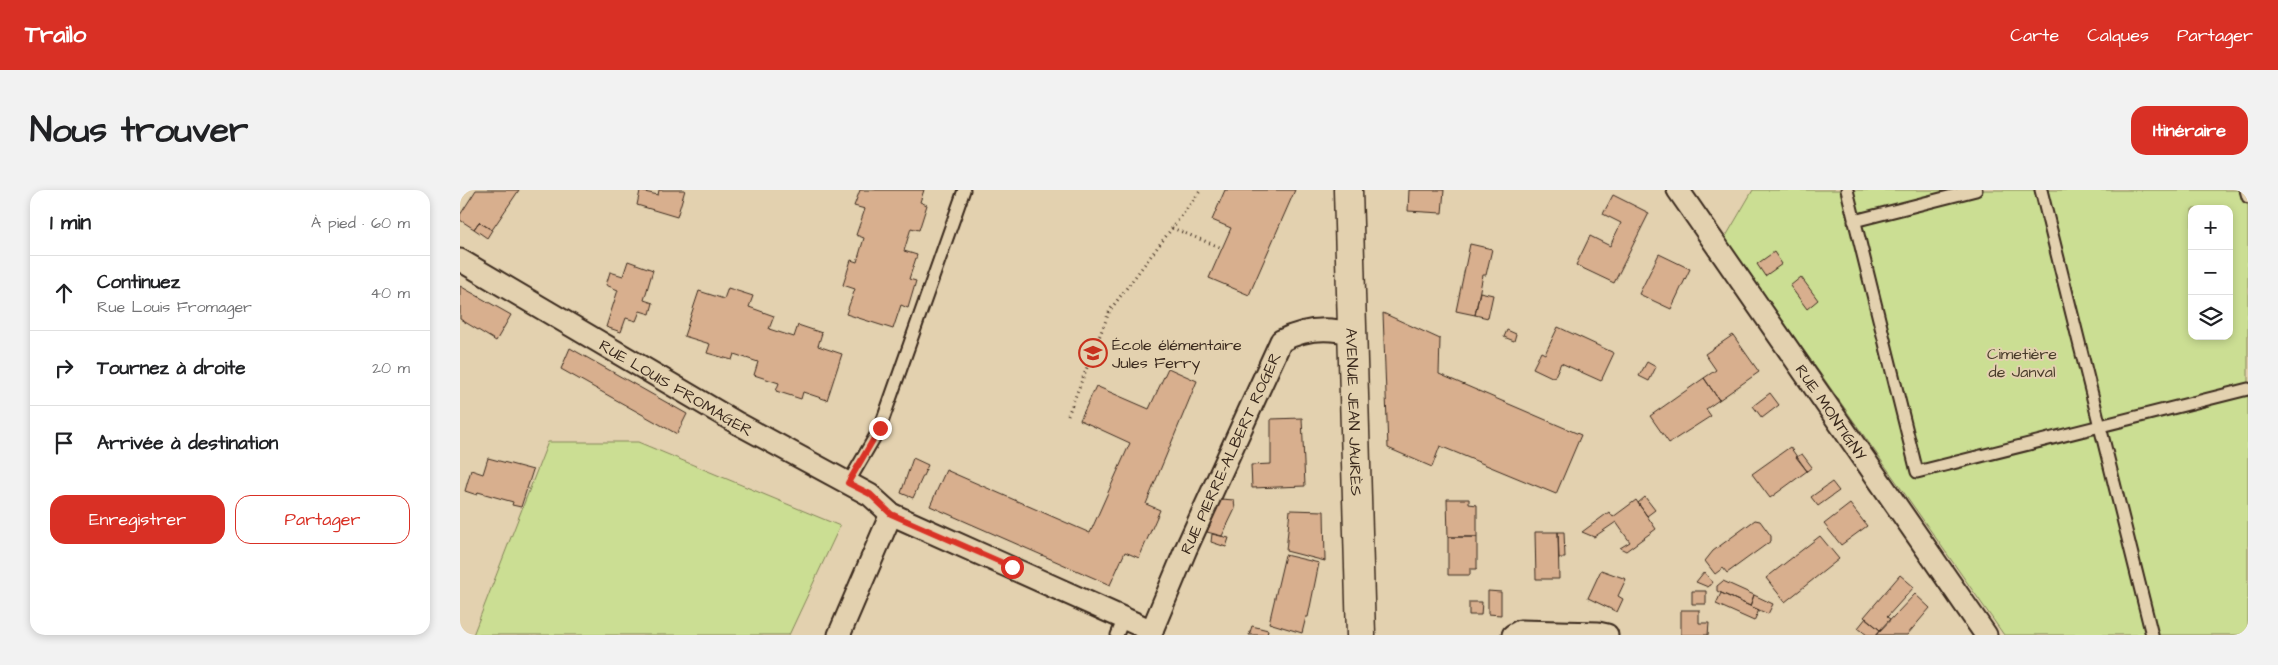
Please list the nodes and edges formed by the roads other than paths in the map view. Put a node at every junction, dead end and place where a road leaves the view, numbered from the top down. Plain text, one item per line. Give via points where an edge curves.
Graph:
1 (964, 190) edge
2 (1348, 190) edge
3 (1678, 190) edge
4 (1846, 190) edge
5 (1976, 190) edge
6 (2041, 190) edge
7 (2246, 190) edge
8 (2248, 197) edge
9 (1854, 221) junction
10 (460, 260) edge
11 (1354, 334) junction
12 (2248, 388) edge
13 (2100, 426) junction
14 (848, 483) junction
15 (891, 514) junction
16 (1120, 626) edge
17 (1151, 633) edge
18 (839, 635) edge
19 (1361, 635) edge
20 (1513, 635) edge
21 (1607, 635) edge
22 (1986, 635) edge
23 (2152, 635) edge

1 - 14 lane via 880,428
2 - 11 street, AVENUE JEAN JAURÈS
3 - 22 street, RUE MONTIGNY
4 - 9 lane
5 - 9 lane
6 - 13 lane
7 - 8 lane
9 - 13 lane via 1917,472
10 - 14 street, RUE LOUIS FROMAGER via 737,423
11 - 17 street, RUE PIERRE-ALBERT ROGER via 1339,329 1297,332 1281,341
11 - 19 street, AVENUE JEAN JAURÈS
12 - 13 lane
13 - 23 lane
14 - 15 street, RUE LOUIS FROMAGER via 870,494
15 - 16 street, RUE LOUIS FROMAGER
15 - 18 street
16 - 17 street, RUE LOUIS FROMAGER
20 - 21 street via 1520,631

